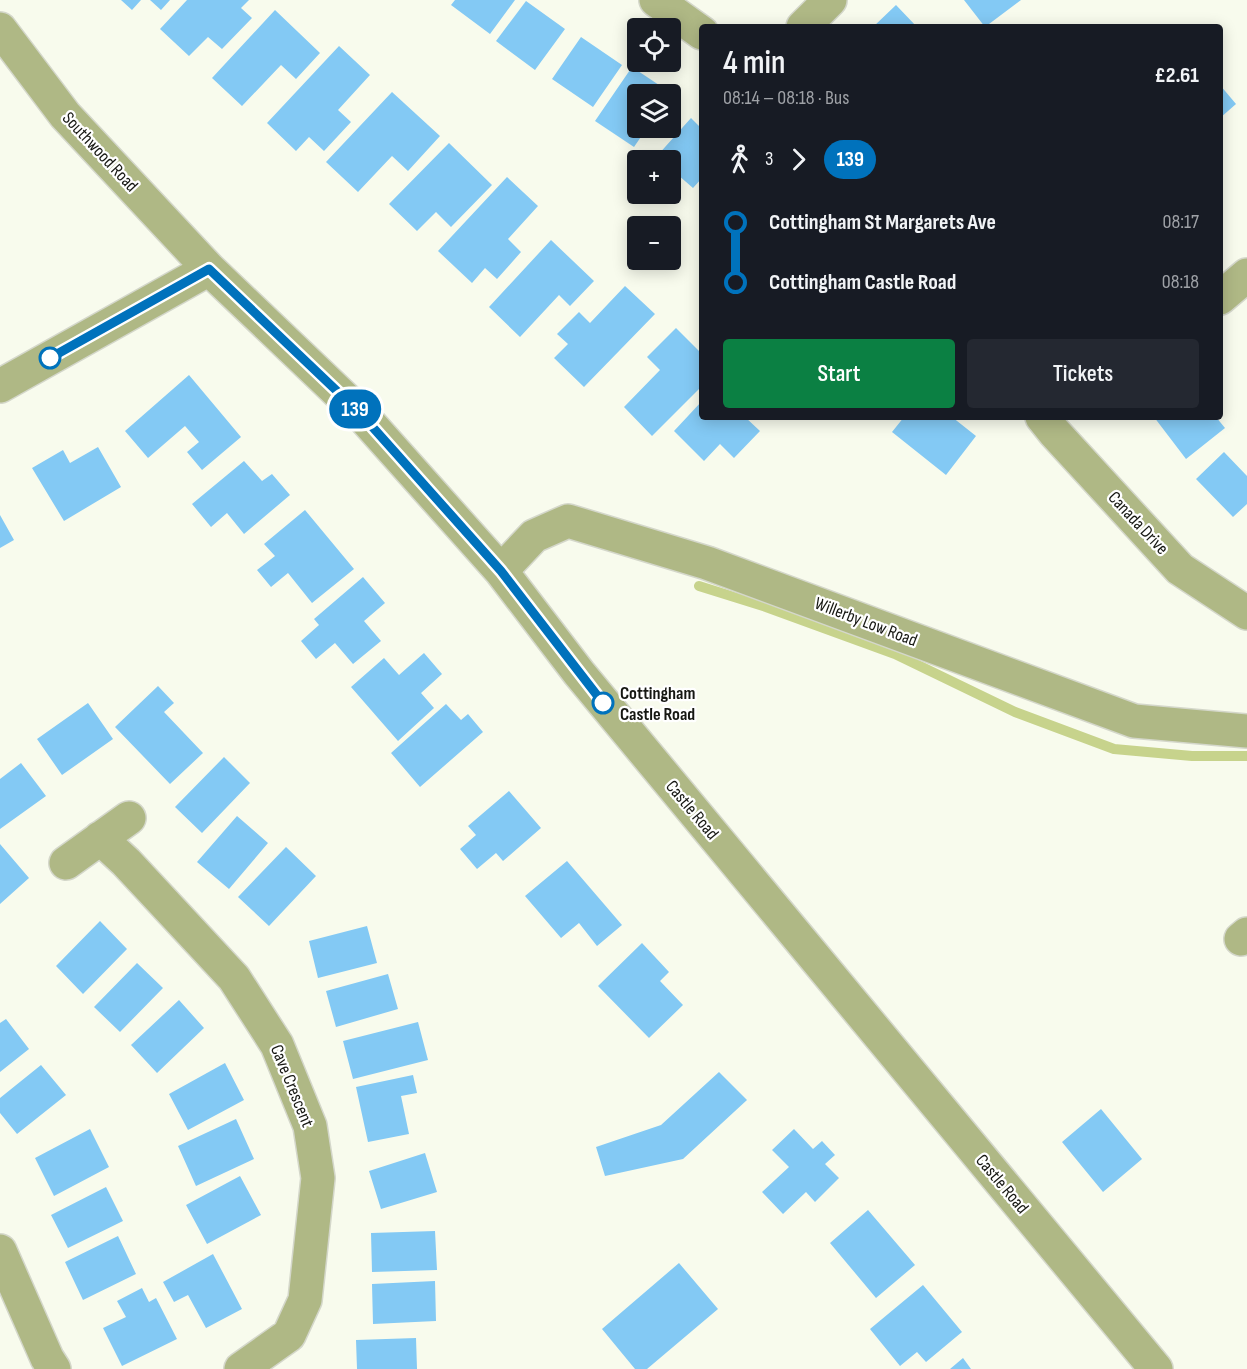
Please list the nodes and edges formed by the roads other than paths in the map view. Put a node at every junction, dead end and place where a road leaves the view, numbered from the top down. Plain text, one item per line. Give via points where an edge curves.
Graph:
1 (656, 0) edge
2 (830, 0) edge
3 (806, 24) edge
4 (0, 29) edge
5 (699, 31) edge
6 (209, 269) junction
7 (1247, 275) edge
8 (1223, 295) edge
9 (0, 386) edge
10 (1056, 422) edge
11 (501, 571) junction
12 (1247, 613) edge
13 (1247, 731) edge
14 (129, 818) dead end
15 (100, 838) junction
16 (66, 863) dead end
17 (0, 1251) edge
18 (54, 1369) edge
19 (241, 1369) edge
20 (1156, 1369) edge

1 - 5 street
2 - 3 street
4 - 6 street, Southwood Road via 65,115
6 - 9 street
6 - 11 street, Castle Road via 360,413
7 - 8 street
10 - 12 street, Canada Drive via 1180,569
11 - 13 street, Willerby Low Road via 534,536 568,520 707,563 1134,721
11 - 20 street, Castle Road via 585,681
14 - 15 street
15 - 16 street
15 - 19 street, Cave Crescent via 234,978 277,1045 310,1126 318,1178 304,1300 289,1335
17 - 18 street

